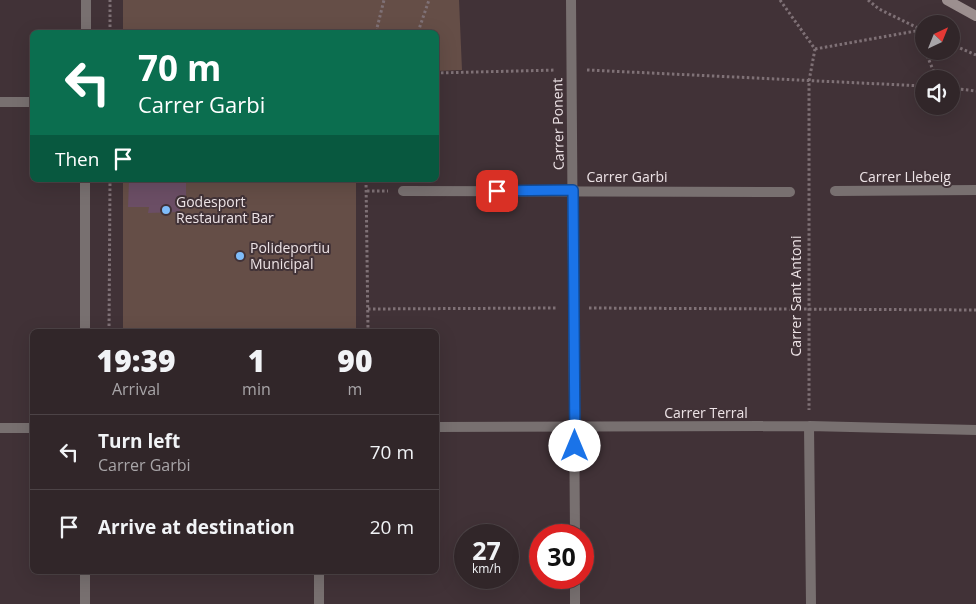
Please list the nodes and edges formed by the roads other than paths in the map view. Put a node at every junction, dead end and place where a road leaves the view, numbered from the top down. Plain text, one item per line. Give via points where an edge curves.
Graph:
1 (86, 0) edge
2 (571, 0) edge
3 (947, 0) edge
4 (976, 16) edge
5 (86, 30) edge
6 (0, 102) edge
7 (30, 102) edge
8 (85, 182) edge
9 (573, 190) junction
10 (976, 190) edge
11 (403, 191) dead end
12 (790, 192) road end
13 (835, 192) road end
14 (85, 329) edge
15 (810, 426) junction
16 (439, 427) edge
17 (0, 428) edge
18 (30, 428) edge
19 (575, 428) junction
20 (976, 430) edge
21 (575, 524) edge
22 (85, 574) edge
23 (319, 574) edge
24 (575, 589) edge
25 (85, 604) edge
26 (319, 604) edge
27 (575, 604) edge
28 (811, 604) edge

1 - 5 street
2 - 9 street, Carrer Ponent
3 - 4 main road
6 - 7 street
8 - 14 street
9 - 11 street, Carrer Garbi
9 - 12 street, Carrer Garbi
9 - 19 street, Carrer Ponent
10 - 13 street, Carrer Llebeig
15 - 19 street, Carrer Terral
15 - 20 street, Carrer Terral
15 - 28 street
16 - 19 street, Carrer Terral
17 - 18 street
19 - 21 street, Carrer Ponent
22 - 25 street
23 - 26 street
24 - 27 street

